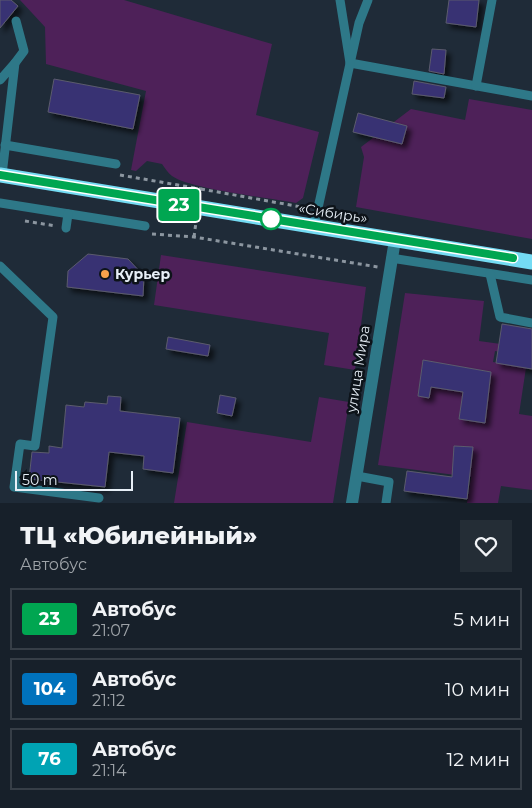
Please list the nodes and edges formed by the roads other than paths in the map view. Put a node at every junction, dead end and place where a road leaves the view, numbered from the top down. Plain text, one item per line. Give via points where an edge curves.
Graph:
1 (340, 0) edge
2 (368, 0) edge
3 (492, 0) edge
4 (16, 21) dead end
5 (350, 62) junction
6 (15, 63) junction
7 (0, 80) edge
8 (476, 86) junction
9 (532, 96) edge
10 (5, 145) junction
11 (116, 164) dead end
12 (1, 178) edge
13 (0, 203) edge
14 (68, 214) junction
15 (314, 226) junction
16 (66, 228) road end
17 (145, 230) road end
18 (395, 240) junction
19 (532, 262) edge
20 (390, 264) junction
21 (0, 266) edge
22 (490, 274) junction
23 (532, 280) edge
24 (532, 323) edge
25 (356, 476) junction
26 (99, 498) dead end
27 (352, 503) edge
28 (386, 503) edge

1 - 5 lane
2 - 5 lane
3 - 8 lane
4 - 6 lane via 24,51
5 - 8 lane
5 - 15 lane
6 - 7 lane
6 - 10 lane
8 - 9 lane
10 - 11 lane
10 - 12 lane
12 - 15 highway, «Сибирь»
13 - 14 lane
14 - 16 lane
14 - 17 lane
15 - 18 highway, «Сибирь»
18 - 19 highway, «Сибирь»
18 - 20 street, улица Мира
20 - 22 lane
20 - 25 street, улица Мира
21 - 26 lane via 53,317 35,446 20,444 14,487
22 - 23 lane
22 - 24 lane via 500,317
25 - 27 street, улица Мира
25 - 28 lane via 389,482

